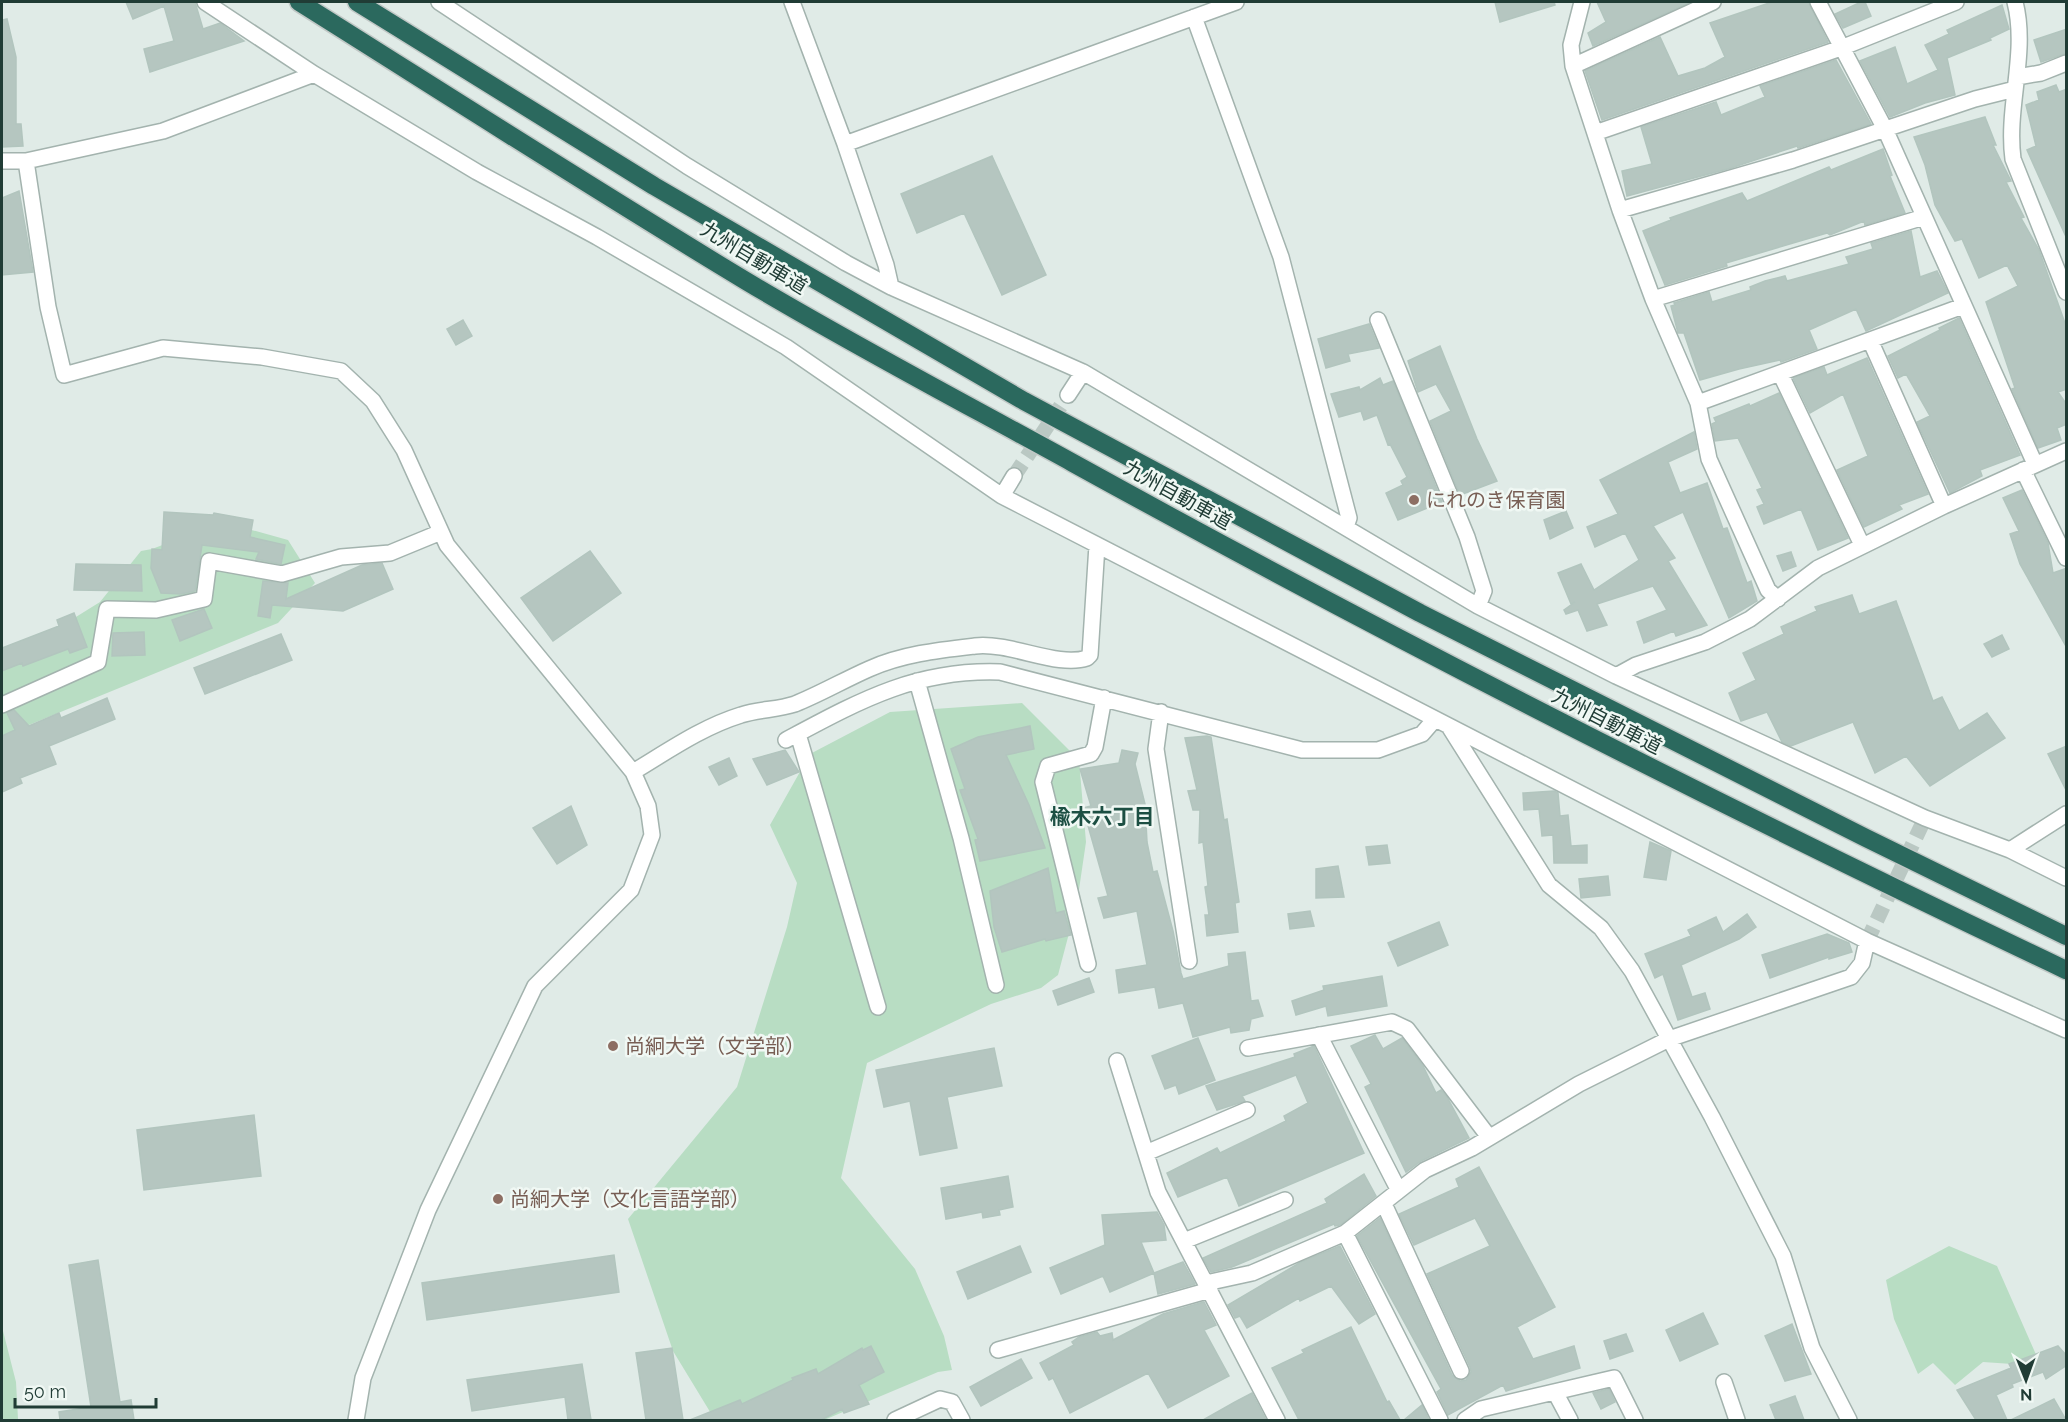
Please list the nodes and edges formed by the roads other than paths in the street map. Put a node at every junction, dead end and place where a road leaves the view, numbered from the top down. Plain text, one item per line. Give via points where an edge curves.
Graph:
1 (205, 2) edge
2 (298, 2) edge
3 (357, 2) edge
4 (439, 2) edge
5 (792, 2) edge
6 (1236, 2) edge
7 (1582, 2) edge
8 (1818, 2) edge
9 (1956, 2) edge
10 (2015, 2) edge
11 (1705, 3) edge
12 (1194, 17) junction
13 (1840, 48) junction
14 (2067, 63) edge
15 (1573, 66) junction
16 (314, 74) junction
17 (2016, 83) junction
18 (1885, 129) junction
19 (1595, 133) junction
20 (845, 144) junction
21 (2, 161) edge
22 (26, 161) junction
23 (1620, 210) junction
24 (1924, 217) junction
25 (891, 287) junction
26 (2067, 292) edge
27 (1653, 299) junction
28 (1964, 306) junction
29 (1378, 320) dead end
30 (1870, 340) junction
31 (1083, 372) junction
32 (1779, 373) junction
33 (1068, 395) tunnel mouth
34 (1698, 403) junction
35 (2067, 452) edge
36 (2029, 467) junction
37 (1014, 476) tunnel mouth
38 (1002, 496) junction
39 (1944, 506) junction
40 (1346, 527) junction
41 (441, 532) junction
42 (1096, 545) junction
43 (1862, 545) junction
44 (2066, 556) edge
45 (1778, 599) junction
46 (1478, 606) junction
47 (1616, 676) junction
48 (917, 681) junction
49 (1104, 698) junction
50 (2, 705) edge
51 (1161, 712) junction
52 (1435, 719) junction
53 (1450, 728) junction
54 (633, 772) junction
55 (2067, 814) edge
56 (2010, 850) junction
57 (2067, 878) edge
58 (2067, 936) edge
59 (1867, 941) junction
60 (1190, 961) dead end
61 (1088, 964) dead end
62 (2067, 970) edge
63 (996, 985) dead end
64 (878, 1007) dead end
65 (2067, 1030) edge
66 (1319, 1035) junction
67 (1669, 1039) junction
68 (1248, 1047) dead end
69 (1117, 1061) dead end
70 (1247, 1110) dead end
71 (1489, 1137) junction
72 (1146, 1153) junction
73 (1398, 1189) junction
74 (1285, 1200) dead end
75 (1384, 1204) junction
76 (1345, 1233) junction
77 (1184, 1241) junction
78 (1208, 1286) junction
79 (998, 1350) dead end
80 (1461, 1371) dead end
81 (1724, 1382) dead end
82 (1555, 1392) junction
83 (356, 1420) edge
84 (895, 1420) edge
85 (962, 1420) edge
86 (1277, 1420) edge
87 (1440, 1420) edge
88 (1465, 1420) edge
89 (1570, 1420) edge
90 (1635, 1420) edge
91 (1737, 1420) edge
92 (1849, 1420) edge

1 - 16 street
2 - 62 highway, 九州自動車道 via 747,282 939,392 1302,589 1555,720 1816,851
3 - 58 highway, 九州自動車道 via 654,186 1024,401 1420,613
4 - 25 street via 687,166
5 - 20 street
6 - 12 street
7 - 15 street via 1571,45
8 - 13 street
9 - 13 street
10 - 17 street via 2019,32
11 - 15 street
12 - 20 street
12 - 40 street via 1281,257 1349,518
13 - 18 street
13 - 19 street
14 - 17 street
15 - 19 street
16 - 22 street via 163,131
16 - 38 street via 477,172 786,346
17 - 18 street
17 - 26 street via 2010,139 2013,159
18 - 23 street
18 - 24 street
19 - 23 street
20 - 25 street
21 - 22 street
22 - 41 street via 48,307 64,375 163,348 262,357 341,371 373,401 404,450
23 - 27 street
24 - 27 street
24 - 28 street
25 - 31 street
27 - 34 street
28 - 30 street
28 - 36 street
29 - 46 street via 1467,537 1484,591
30 - 32 street
30 - 39 street
31 - 33 street
31 - 40 street
32 - 34 street
32 - 43 street
34 - 45 street via 1709,459 1768,590
35 - 36 street
36 - 39 street
36 - 44 street
37 - 38 street
38 - 42 street
39 - 43 street
40 - 46 street
41 - 50 street via 390,553 341,557 282,574 209,561 204,599 156,610 107,609 98,662
41 - 54 street via 454,554
42 - 52 street
42 - 54 street via 1087,658 1068,662 982,645 906,656 870,668 796,703 725,721
43 - 45 street via 1818,568
45 - 47 street via 1750,619 1705,642 1636,665
46 - 47 street
47 - 56 street via 1925,818
48 - 49 street via 942,673 1000,672
48 - 63 street via 961,838
48 - 64 street via 845,708 792,737
49 - 51 street
49 - 61 street via 1091,753 1048,766 1043,782
51 - 52 street via 1302,750 1351,752 1378,750 1409,741 1422,734
51 - 60 street via 1156,749
52 - 53 street
53 - 59 street
53 - 67 street via 1549,885 1601,928 1632,971
54 - 83 street via 648,806 652,835 631,890 535,986 428,1210 363,1378
55 - 56 street
56 - 57 street
59 - 65 street
59 - 67 street via 1862,963 1851,977
66 - 68 street
66 - 71 street via 1392,1022 1407,1029
66 - 73 street
67 - 71 street via 1579,1084
67 - 92 street via 1783,1256 1812,1348
69 - 72 street
70 - 72 street
71 - 73 street via 1425,1170
72 - 77 street via 1158,1192
73 - 75 street
74 - 77 street
75 - 76 street
75 - 80 street
76 - 78 street via 1261,1269
76 - 87 street
77 - 78 street
78 - 79 street
78 - 86 street
81 - 91 street
82 - 88 street via 1481,1409
82 - 89 street
82 - 90 street via 1614,1378
84 - 85 street via 940,1399 952,1402

